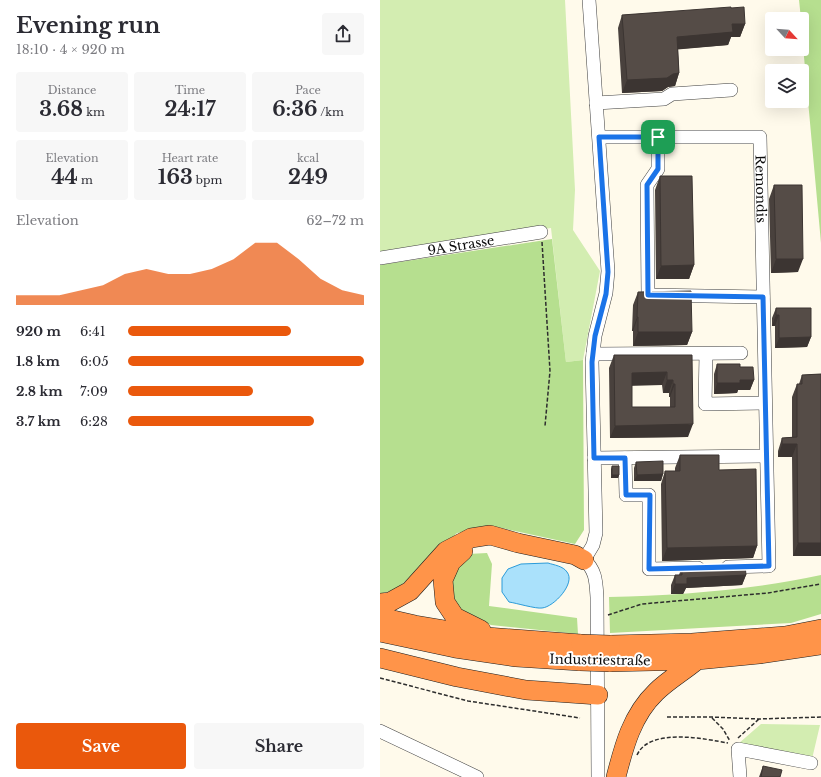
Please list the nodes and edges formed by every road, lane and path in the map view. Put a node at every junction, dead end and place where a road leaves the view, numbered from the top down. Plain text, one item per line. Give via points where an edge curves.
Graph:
1 (589, 0) edge
2 (731, 90) dead end
3 (596, 103) junction
4 (599, 137) junction
5 (658, 137) junction
6 (541, 232) joint
7 (380, 258) edge
8 (763, 297) junction
9 (741, 353) dead end
10 (593, 354) junction
11 (706, 354) junction
12 (765, 403) junction
13 (545, 426) dead end
14 (766, 456) junction
15 (594, 458) junction
16 (625, 458) junction
17 (518, 543) junction
18 (584, 560) junction
19 (821, 584) edge
20 (380, 603) edge
21 (598, 616) junction
22 (380, 617) edge
23 (821, 622) edge
24 (821, 629) edge
25 (380, 632) edge
26 (799, 633) junction
27 (498, 638) junction
28 (821, 645) edge
29 (580, 653) junction
30 (610, 654) junction
31 (380, 658) edge
32 (697, 660) junction
33 (380, 678) edge
34 (598, 695) junction
35 (667, 717) dead end
36 (711, 717) junction
37 (821, 717) edge
38 (580, 718) dead end
39 (759, 719) junction
40 (380, 731) edge
41 (735, 747) junction
42 (636, 758) dead end
43 (811, 763) dead end
44 (477, 777) edge
45 (598, 777) edge
46 (616, 777) edge
47 (740, 777) edge

1 - 3 street
2 - 3 street via 672,94 664,100
3 - 4 street
4 - 5 street, Remondis
4 - 10 street via 608,272
5 - 8 street, Remondis via 760,137
5 - 8 street via 658,169 647,185 648,295
6 - 7 street, 9A Strasse
6 - 13 path via 550,371
8 - 12 street, Remondis
9 - 11 street
10 - 11 street
10 - 15 street
11 - 12 street via 705,404
12 - 14 street, Remondis
14 - 16 street
14 - 16 street, Remondis via 769,566 649,569 650,495 626,495
15 - 16 street
15 - 18 street via 596,534
17 - 18 highway via 575,555
17 - 20 highway via 490,535 471,538 446,552 410,591 390,602
17 - 27 highway via 470,546 451,562 443,580 445,602 455,617
18 - 21 street via 595,573
19 - 21 path via 768,593 642,604
21 - 34 street
22 - 27 highway, Industriestraße
23 - 26 highway
24 - 26 highway, Industriestraße
25 - 29 highway, Industriestraße via 455,648 516,657
26 - 30 highway, Industriestraße
27 - 29 highway, Industriestraße
28 - 32 highway, Industriestraße
29 - 30 highway, Industriestraße, bridge
30 - 32 highway, Industriestraße
31 - 34 highway via 457,677 526,690
32 - 46 highway via 656,692 641,711 631,730
33 - 38 path via 468,701
34 - 45 street
35 - 36 path
36 - 39 path
36 - 41 path
37 - 39 path
39 - 41 path
40 - 44 street
41 - 42 path via 691,737 668,738 651,741
41 - 43 street
41 - 47 street

